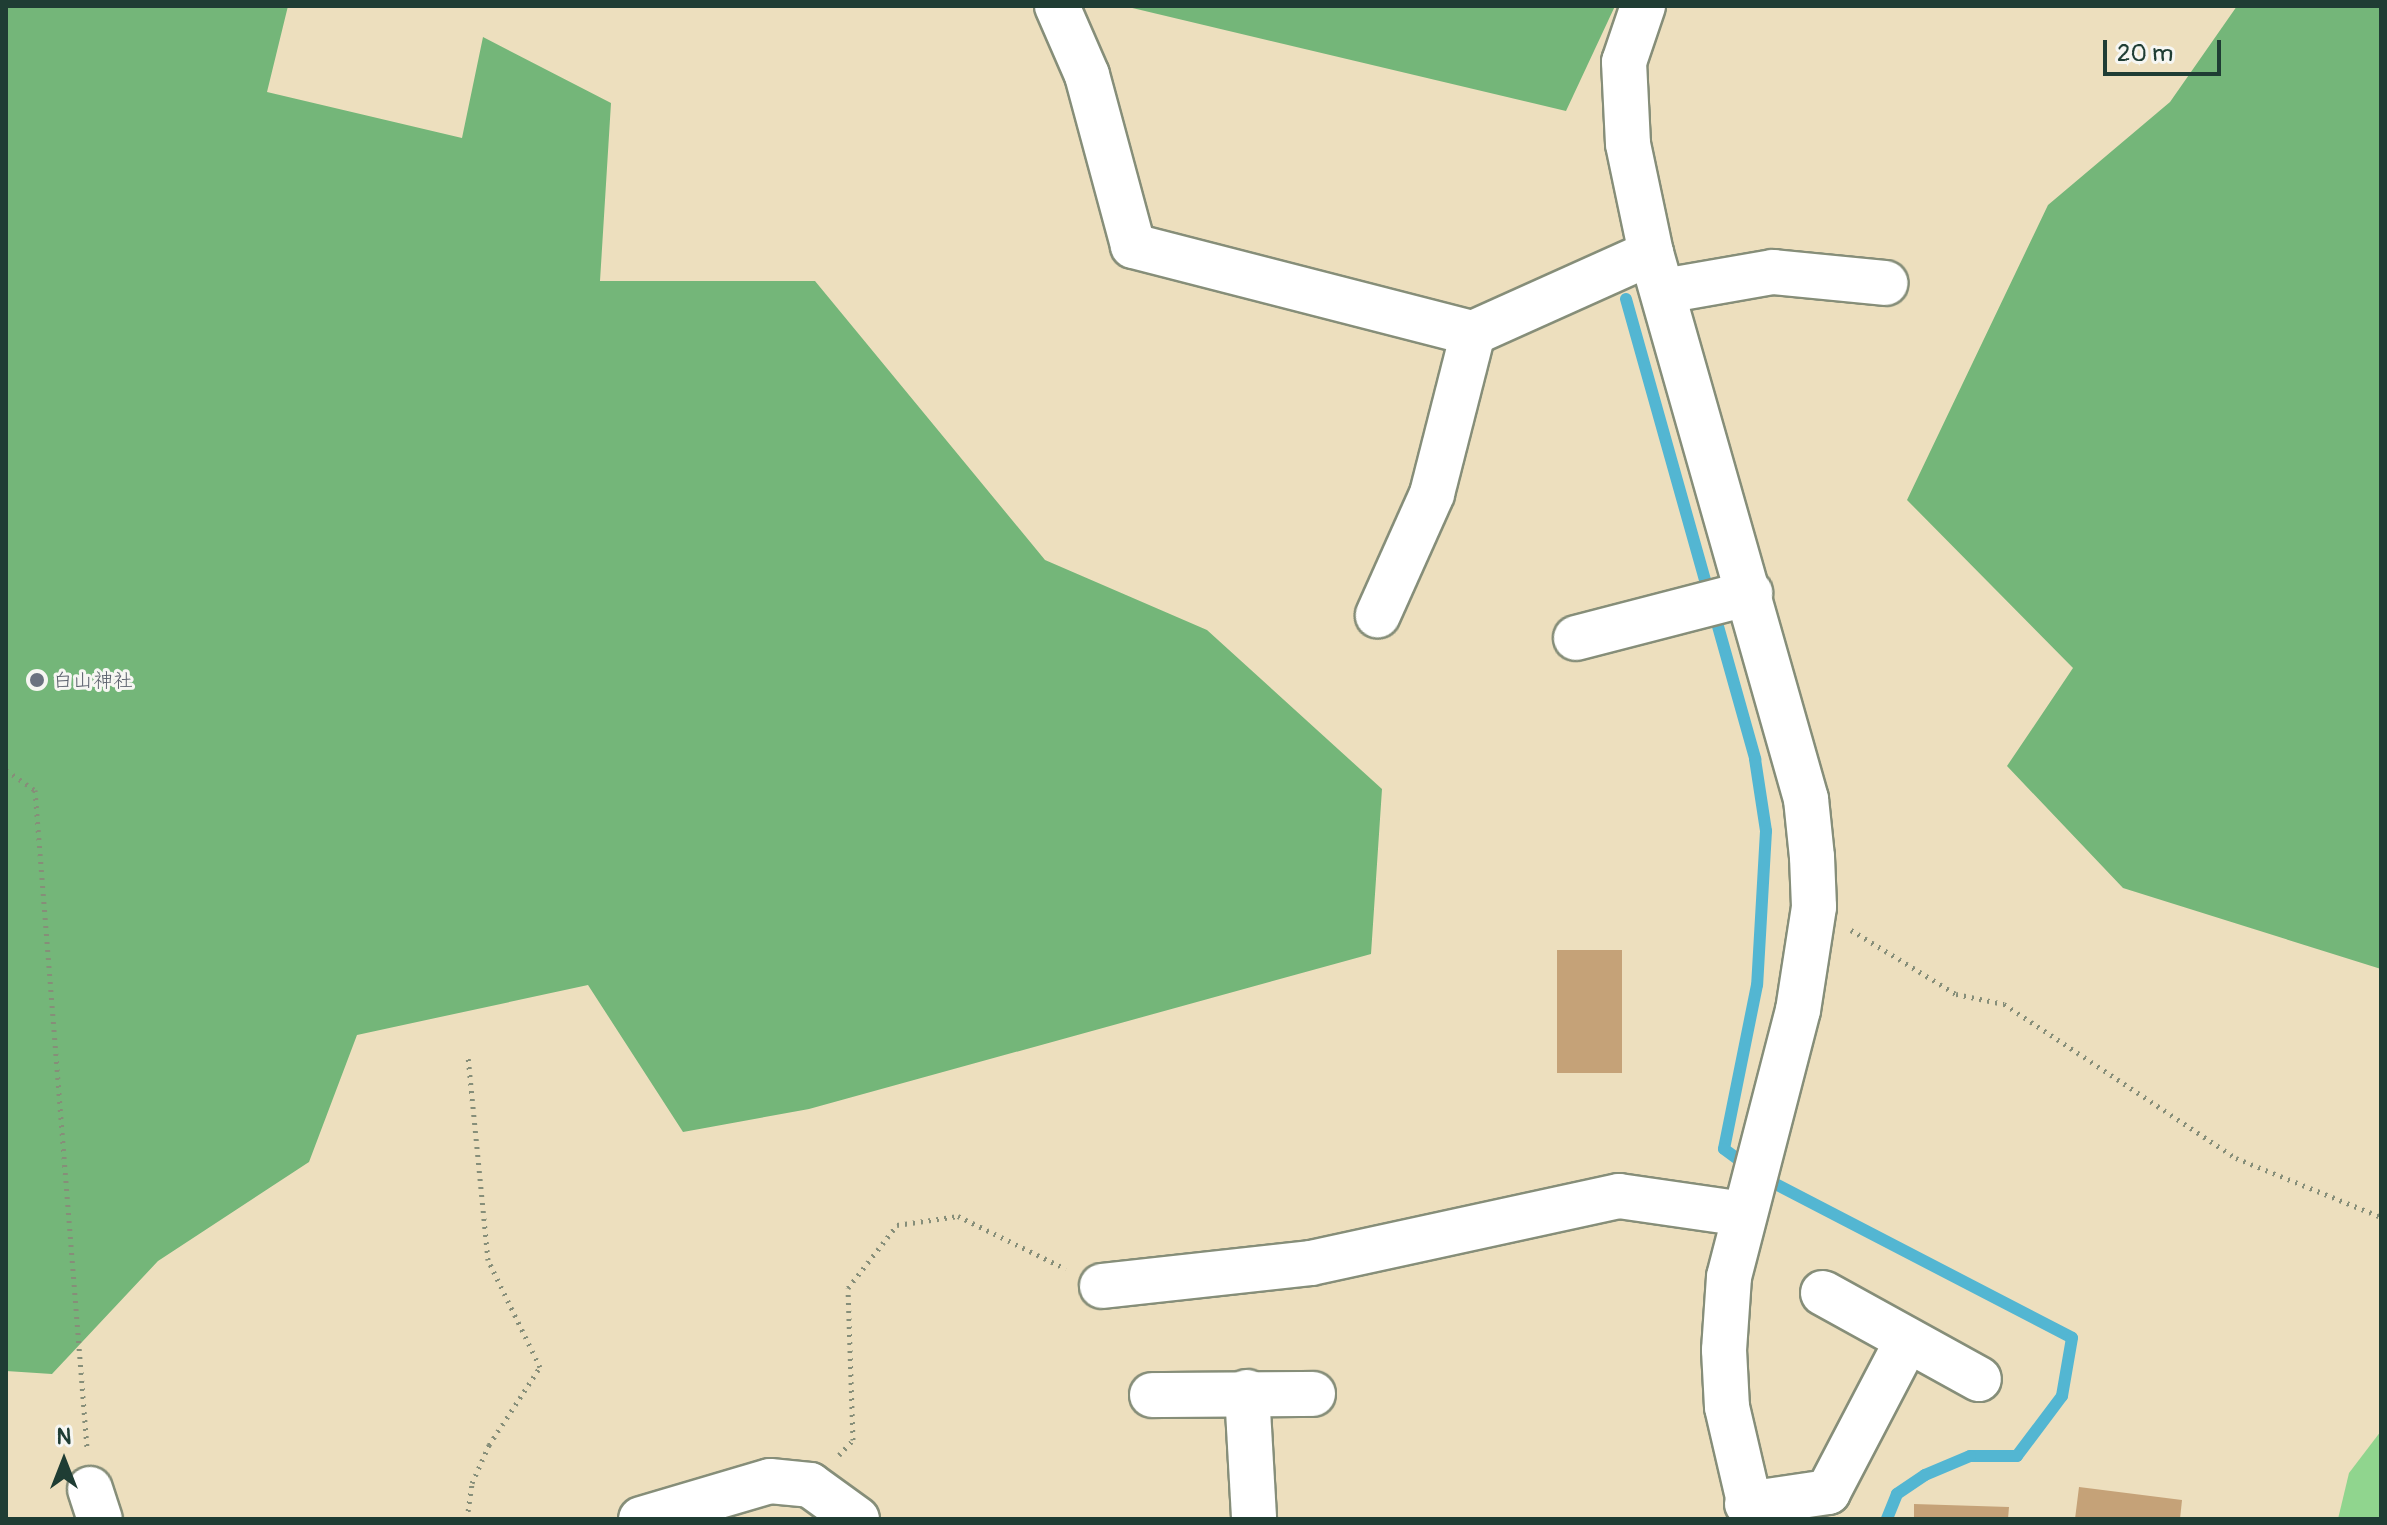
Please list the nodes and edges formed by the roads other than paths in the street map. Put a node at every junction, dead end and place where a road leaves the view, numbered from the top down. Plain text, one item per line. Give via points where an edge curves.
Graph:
1 (1057, 6) edge
2 (1643, 6) edge
3 (1658, 272) junction
4 (1885, 283) dead end
5 (1473, 333) junction
6 (1724, 600) junction
7 (1378, 615) dead end
8 (1576, 638) dead end
9 (1747, 1206) junction
10 (1102, 1286) road end
11 (1823, 1293) dead end
12 (1907, 1341) junction
13 (1979, 1379) dead end
14 (1247, 1392) junction
15 (1313, 1394) dead end
16 (1152, 1395) dead end
17 (1750, 1511) edge
18 (641, 1519) edge
19 (857, 1519) edge
20 (1254, 1519) edge

1 - 5 street via 1087,75 1133,246
2 - 3 street via 1624,62 1623,102
3 - 4 street via 1773,272
3 - 5 street
3 - 6 street
5 - 7 street via 1432,494
6 - 8 street
6 - 9 street via 1806,799 1814,907 1798,1010
9 - 10 street via 1619,1196 1311,1263
9 - 17 street via 1729,1277 1724,1350 1727,1407
11 - 12 street
12 - 13 street
12 - 17 street via 1828,1492
14 - 15 street
14 - 16 street
14 - 20 street
18 - 19 street via 770,1481 810,1485

